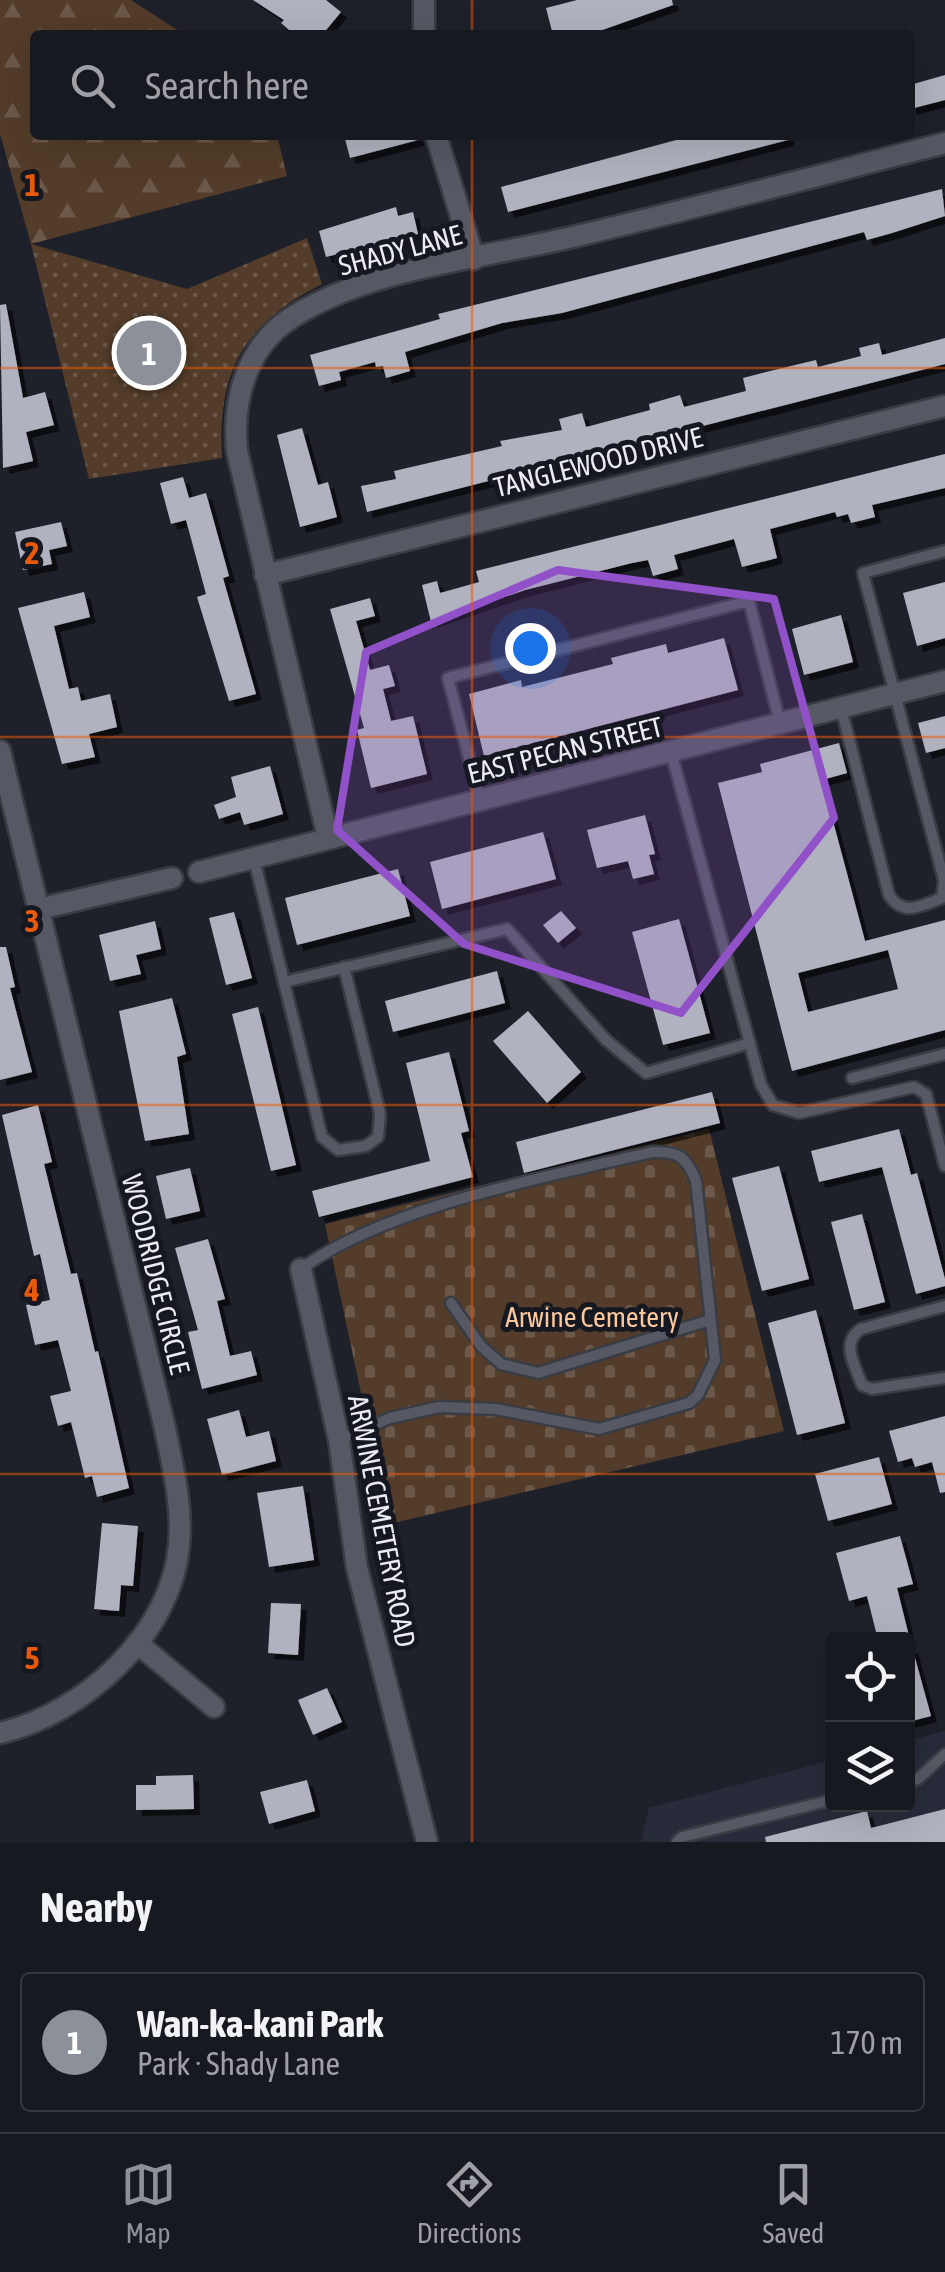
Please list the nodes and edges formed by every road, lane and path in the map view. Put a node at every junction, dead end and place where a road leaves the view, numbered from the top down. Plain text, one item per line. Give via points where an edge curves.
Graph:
1 (424, 0) edge
2 (424, 30) edge
3 (438, 140) edge
4 (945, 143) edge
5 (474, 259) junction
6 (945, 406) edge
7 (945, 551) edge
8 (265, 575) junction
9 (945, 680) edge
10 (896, 693) junction
11 (841, 707) junction
12 (780, 723) junction
13 (670, 751) junction
14 (0, 752) edge
15 (480, 800) junction
16 (6, 802) edge
17 (328, 838) junction
18 (253, 858) junction
19 (199, 872) dead end
20 (172, 878) dead end
21 (39, 909) junction
22 (344, 967) junction
23 (284, 982) junction
24 (750, 1044) junction
25 (945, 1054) edge
26 (852, 1078) dead end
27 (945, 1166) edge
28 (301, 1268) joint
29 (451, 1302) dead end
30 (945, 1306) edge
31 (710, 1320) junction
32 (945, 1378) edge
33 (339, 1440) junction
34 (137, 1643) junction
35 (214, 1707) dead end
36 (0, 1733) edge
37 (945, 1754) edge
38 (915, 1780) edge
39 (825, 1802) edge
40 (428, 1842) edge
41 (677, 1842) edge

1 - 2 street
3 - 5 street
4 - 5 street, SHADY LANE
5 - 8 street, SHADY LANE via 324,300 290,318 256,355 233,416
6 - 8 street, TANGLEWOOD DRIVE
7 - 10 lane via 863,573
8 - 17 street, SHADY LANE
9 - 10 street, EAST PECAN STREET
10 - 11 street, EAST PECAN STREET
10 - 11 lane via 944,880 942,898 914,909 896,906 889,895
11 - 12 street, EAST PECAN STREET
12 - 13 street, EAST PECAN STREET
12 - 15 lane via 749,601 448,678
13 - 15 street, EAST PECAN STREET
13 - 24 lane
14 - 16 street, WOODRIDGE CIRCLE
15 - 17 street, EAST PECAN STREET
16 - 21 street, WOODRIDGE CIRCLE
17 - 18 street, EAST PECAN STREET
18 - 19 street, EAST PECAN STREET
18 - 23 lane
20 - 21 street
21 - 34 street, WOODRIDGE CIRCLE via 176,1481 178,1558
22 - 23 lane
22 - 23 lane via 380,1114 378,1137 366,1146 338,1150 322,1137
22 - 24 lane via 507,929 606,1040 646,1072
24 - 27 lane via 761,1085 784,1111 799,1114 914,1087 926,1094
25 - 26 lane
28 - 31 lane via 344,1242 427,1212 600,1164 674,1152 688,1160 696,1180
28 - 33 street, ARWINE CEMETERY ROAD
29 - 31 lane via 501,1364 538,1373
30 - 32 lane via 861,1329 848,1345 862,1385 872,1390
31 - 33 lane via 710,1374 698,1395 678,1409 599,1430 496,1409 440,1407 390,1418
33 - 40 street, ARWINE CEMETERY ROAD via 357,1568
34 - 35 street
34 - 36 street, WOODRIDGE CIRCLE via 90,1692
37 - 38 lane
39 - 41 lane

